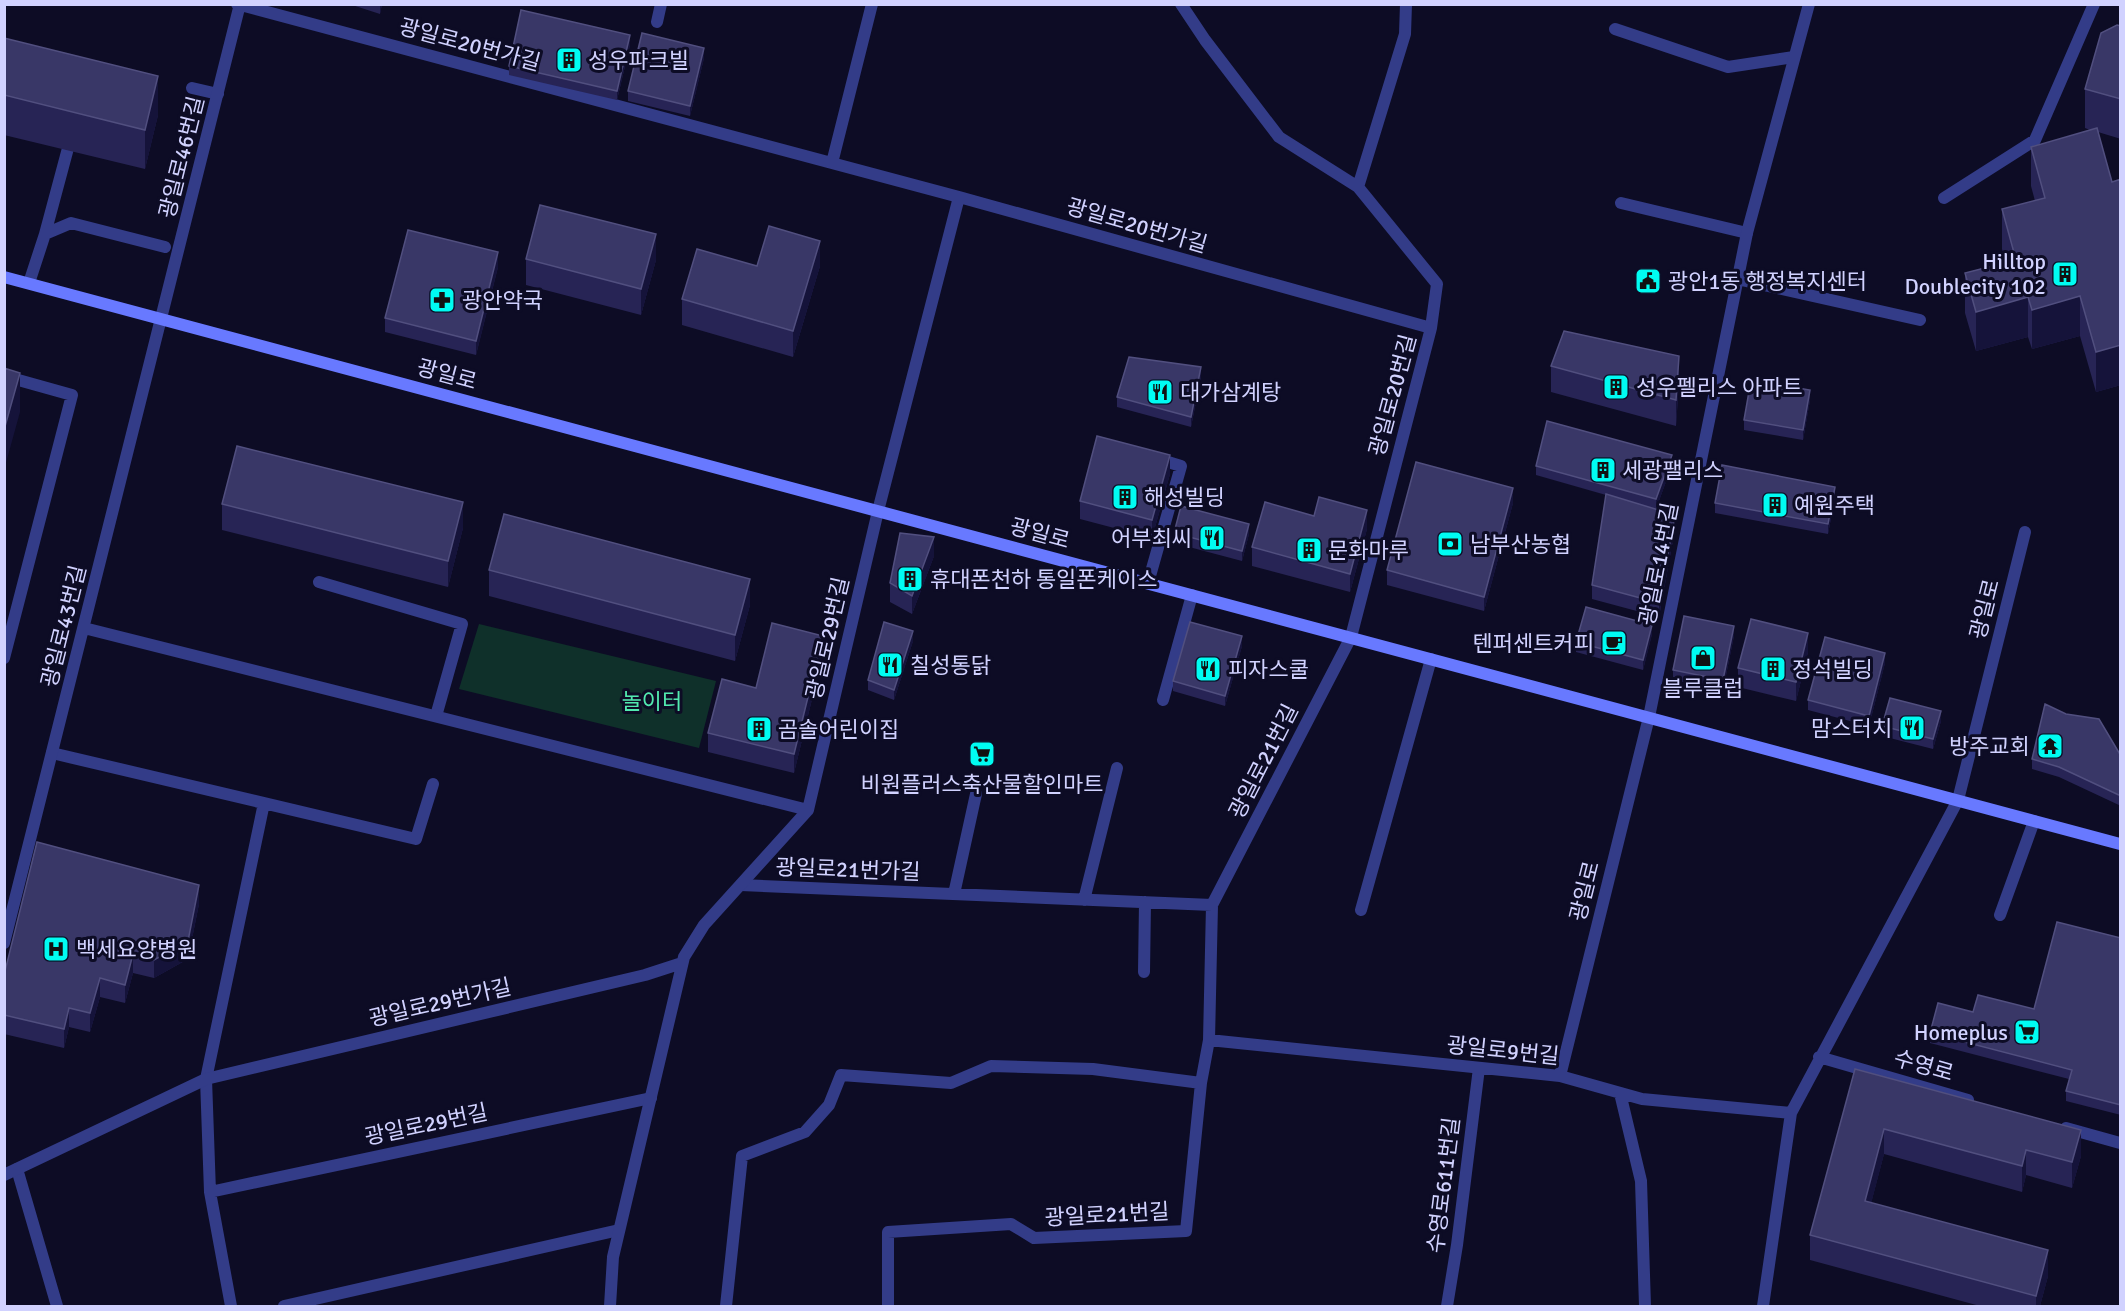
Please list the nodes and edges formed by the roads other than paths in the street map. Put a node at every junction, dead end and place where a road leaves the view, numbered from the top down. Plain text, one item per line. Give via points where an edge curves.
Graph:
1 (661, 4) edge
2 (872, 4) edge
3 (1181, 4) edge
4 (1406, 4) edge
5 (1809, 4) edge
6 (2094, 4) edge
7 (239, 5) edge
8 (657, 22) dead end
9 (1615, 29) dead end
10 (1794, 57) junction
11 (192, 88) dead end
12 (218, 94) junction
13 (75, 123) edge
14 (832, 163) junction
15 (1358, 187) junction
16 (959, 197) junction
17 (1944, 198) dead end
18 (1621, 203) dead end
19 (1747, 233) junction
20 (45, 234) junction
21 (165, 247) dead end
22 (4, 277) edge
23 (1737, 279) junction
24 (29, 283) junction
25 (161, 319) junction
26 (1920, 320) dead end
27 (1431, 328) junction
28 (4, 376) edge
29 (1147, 456) edge
30 (878, 511) junction
31 (2025, 532) dead end
32 (318, 582) dead end
33 (1149, 584) junction
34 (1192, 595) junction
35 (84, 628) junction
36 (1351, 637) junction
37 (4, 658) edge
38 (1431, 659) junction
39 (1163, 700) dead end
40 (436, 716) junction
41 (1648, 717) junction
42 (52, 753) junction
43 (1117, 768) dead end
44 (433, 784) dead end
45 (976, 794) dead end
46 (1958, 800) junction
47 (264, 803) junction
48 (808, 810) junction
49 (2034, 820) junction
50 (2121, 844) edge
51 (741, 885) junction
52 (954, 894) junction
53 (1084, 900) junction
54 (1145, 903) junction
55 (1212, 905) junction
56 (1361, 910) dead end
57 (2000, 915) dead end
58 (4, 943) edge
59 (682, 963) junction
60 (1144, 972) dead end
61 (1209, 1040) junction
62 (1819, 1057) junction
63 (1479, 1068) junction
64 (1560, 1076) junction
65 (206, 1079) junction
66 (1201, 1083) junction
67 (1620, 1093) junction
68 (651, 1098) junction
69 (1976, 1102) edge
70 (1791, 1113) junction
71 (2054, 1124) edge
72 (2121, 1143) edge
73 (17, 1169) junction
74 (4, 1175) edge
75 (210, 1192) junction
76 (619, 1230) junction
77 (57, 1306) edge
78 (231, 1306) edge
79 (284, 1306) edge
80 (609, 1306) edge
81 (726, 1306) edge
82 (888, 1306) edge
83 (1447, 1306) edge
84 (1645, 1306) edge
85 (1763, 1306) edge

1 - 8 street
2 - 14 street
3 - 15 street, 광일로20번길 via 1279,136
4 - 15 street via 1405,34
5 - 10 street, 광일로14번길
6 - 17 street via 2035,140
7 - 12 street, 광일로46번길
7 - 14 street, 광일로20번가길
9 - 10 street via 1728,67
10 - 19 street, 광일로14번길
11 - 12 street
12 - 25 street, 광일로46번길
13 - 20 street
14 - 16 street, 광일로20번가길
15 - 27 street, 광일로20번길 via 1437,284
16 - 27 street, 광일로20번가길
16 - 30 street
18 - 19 street
19 - 23 street, 광일로14번길
20 - 21 street via 71,223
20 - 24 street
22 - 24 street, 광일로
23 - 26 street
23 - 41 street, 광일로14번길
24 - 25 street, 광일로
25 - 30 street, 광일로
25 - 35 street, 광일로43번길
27 - 36 street, 광일로20번길
28 - 37 street via 72,394
29 - 33 street via 1180,466
30 - 33 street, 광일로
30 - 48 street, 광일로29번길
31 - 46 street, 광일로
32 - 40 street via 462,624
33 - 34 street, 광일로
34 - 36 street, 광일로
34 - 39 street
35 - 40 street
35 - 42 street, 광일로43번길
36 - 38 street, 광일로
36 - 55 street, 광일로21번길
38 - 41 street, 광일로
38 - 56 street
40 - 48 street
41 - 46 street, 광일로
41 - 64 street, 광일로
42 - 47 street
42 - 58 street, 광일로43번길
43 - 53 street
44 - 47 street via 416,839
45 - 52 street
46 - 49 street, 광일로
46 - 62 street
47 - 65 street
48 - 51 street, 광일로29번길
49 - 50 street, 광일로
49 - 57 street
51 - 52 street, 광일로21번가길
51 - 59 street, 광일로29번길 via 704,925
52 - 53 street, 광일로21번가길
53 - 54 street, 광일로21번가길
54 - 55 street, 광일로21번가길
54 - 60 street
55 - 61 street, 광일로21번길
59 - 65 street, 광일로29번가길
59 - 68 street, 광일로29번길
61 - 63 street, 광일로9번길
61 - 66 street, 광일로21번길
62 - 69 street, 수영로
62 - 70 street
63 - 64 street, 광일로9번길
63 - 83 street, 수영로611번길
64 - 67 street, 광일로9번길
65 - 73 street, 광일로29번가길
65 - 75 street
66 - 81 street via 1093,1069 991,1066 951,1083 841,1075 829,1105 805,1132 742,1156
66 - 82 street, 광일로21번길 via 1186,1231 1034,1239 1011,1224 888,1232
67 - 70 street, 광일로9번길 via 1641,1099
67 - 84 street via 1641,1181
68 - 75 street, 광일로29번길
68 - 76 street, 광일로29번길
70 - 85 street
71 - 72 street
73 - 74 street, 광일로29번가길
73 - 77 street
75 - 78 street
76 - 79 street
76 - 80 street, 광일로29번길

